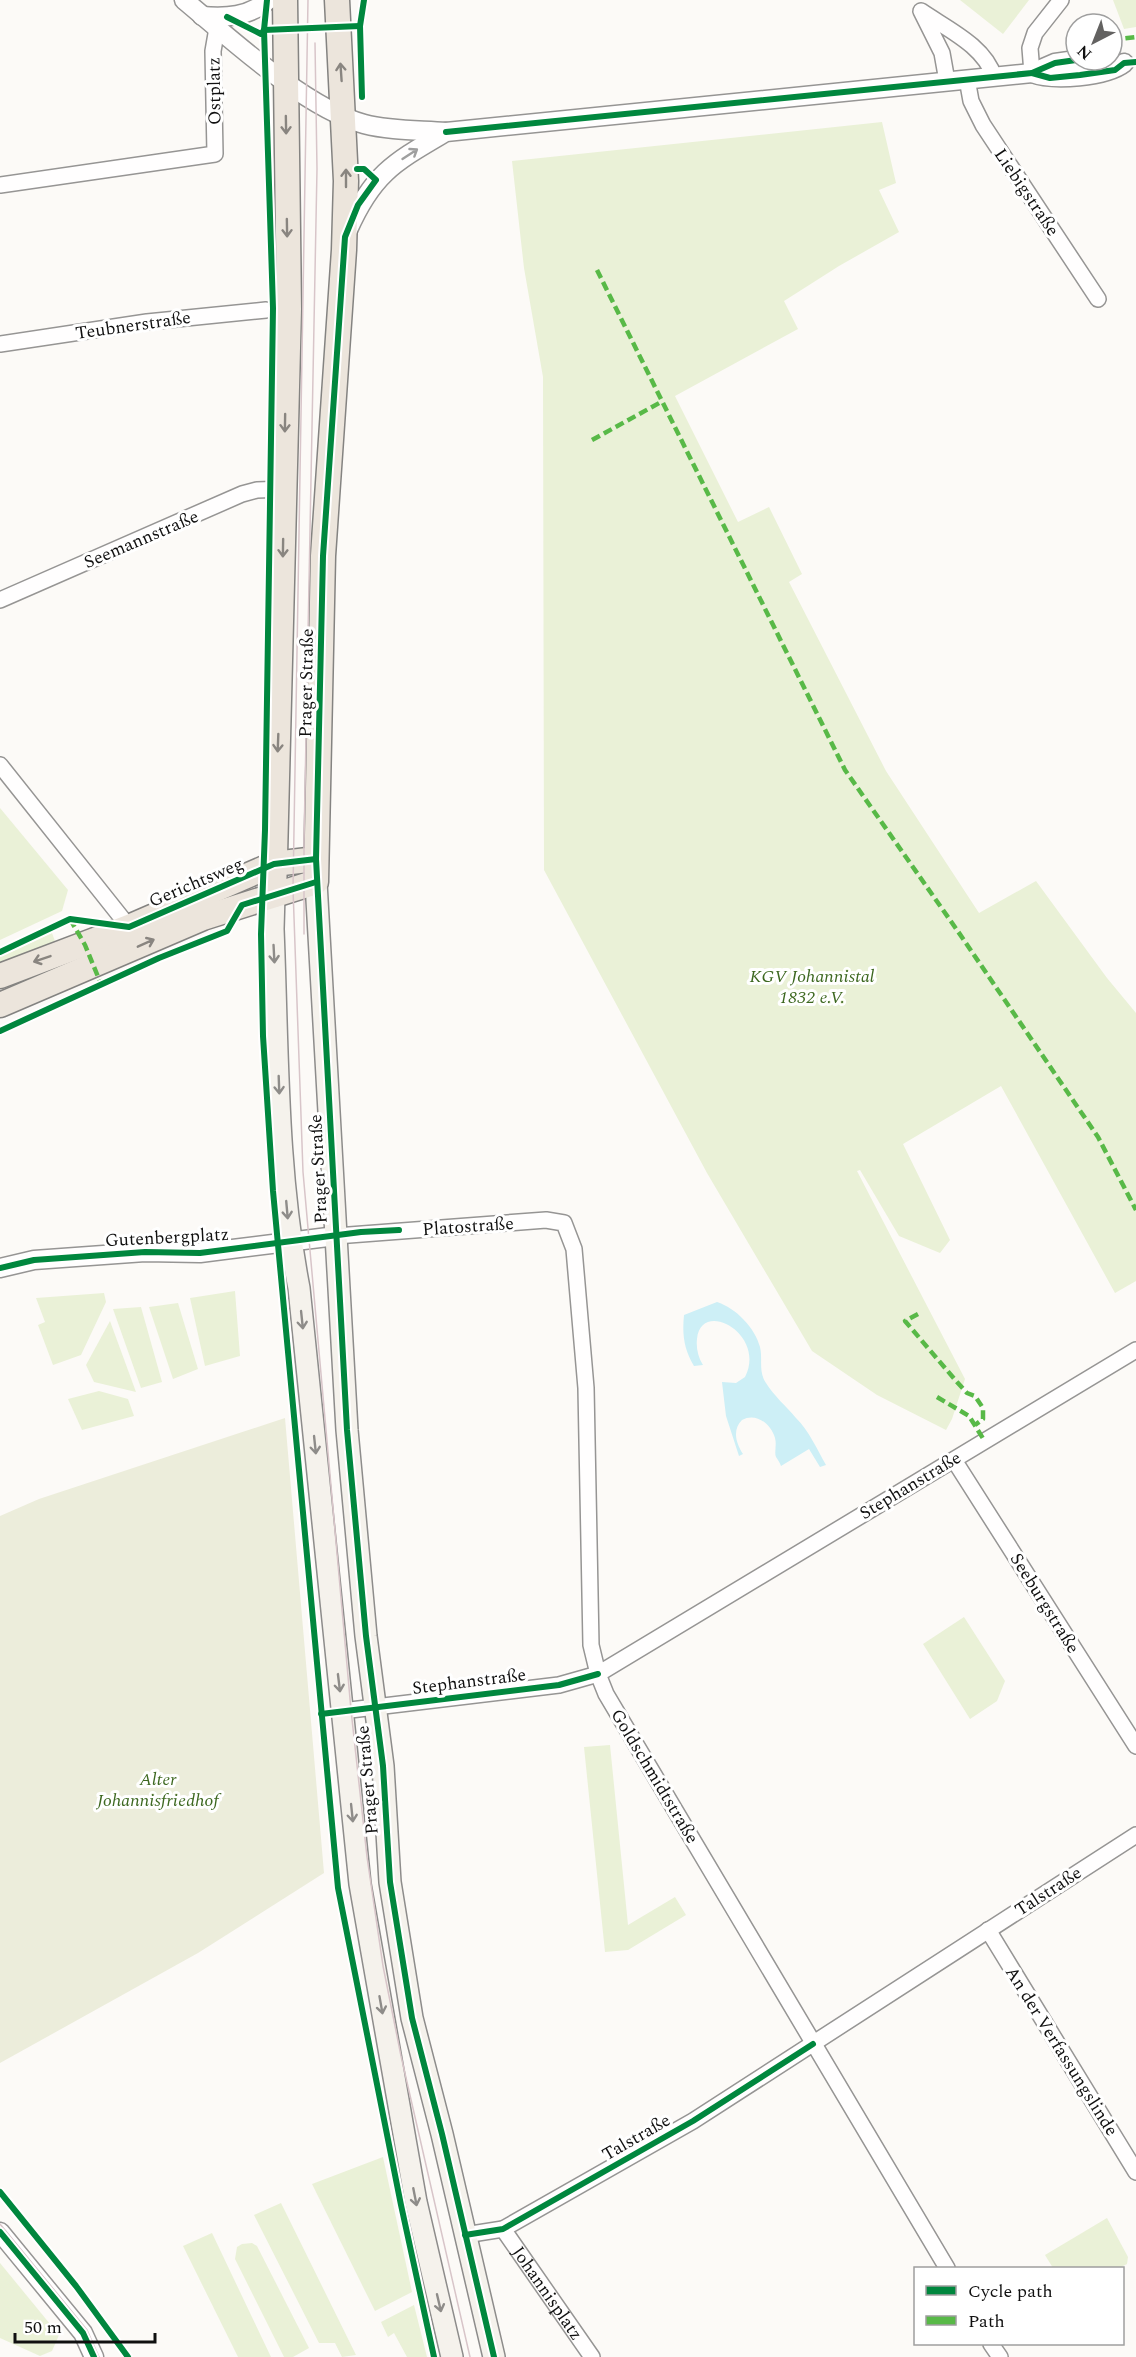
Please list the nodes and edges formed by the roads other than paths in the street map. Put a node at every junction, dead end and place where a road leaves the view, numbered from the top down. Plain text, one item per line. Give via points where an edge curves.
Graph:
1 (184, 0) edge
2 (268, 0) edge
3 (285, 0) edge
4 (337, 0) edge
5 (1061, 0) edge
6 (916, 5) edge
7 (202, 16) junction
8 (217, 28) junction
9 (1064, 62) edge
10 (1101, 72) edge
11 (1032, 73) junction
12 (994, 77) junction
13 (967, 80) junction
14 (285, 81) junction
15 (947, 81) junction
16 (344, 116) junction
17 (446, 132) junction
18 (0, 185) edge
19 (345, 237) junction
20 (1098, 299) dead end
21 (266, 310) dead end
22 (0, 344) edge
23 (285, 489) junction
24 (0, 600) edge
25 (0, 765) edge
26 (274, 864) junction
27 (316, 871) junction
28 (274, 895) junction
29 (129, 927) junction
30 (0, 976) edge
31 (0, 1005) edge
32 (564, 1222) joint
33 (336, 1236) junction
34 (290, 1242) junction
35 (0, 1268) edge
36 (1136, 1350) edge
37 (954, 1460) junction
38 (598, 1674) junction
39 (375, 1707) junction
40 (342, 1711) junction
41 (1136, 1746) edge
42 (1136, 1835) edge
43 (988, 1930) junction
44 (813, 2044) junction
45 (1136, 2172) edge
46 (503, 2229) junction
47 (0, 2232) edge
48 (465, 2235) junction
49 (946, 2267) edge
50 (94, 2357) edge
51 (452, 2357) edge
52 (494, 2357) edge
53 (592, 2357) edge

1 - 7 street, Ostplatz
2 - 7 street via 237,15
3 - 14 main road
16 -> 4 main road
5 - 11 street via 1035,33 1030,48
6 - 12 street via 978,51
6 - 15 street via 942,53
7 - 8 street, Ostplatz
8 - 14 street, Ostplatz
8 - 18 street, Ostplatz via 213,51 215,154
9 - 11 street
10 - 11 street via 1050,78
11 - 12 street, Ostplatz
12 - 13 street, Ostplatz
13 - 15 street, Ostplatz
13 - 20 street, Liebigstraße via 971,102 982,125
14 - 16 street, Ostplatz
14 -> 23 main road, Prager Straße via 289,309
15 - 17 street, Ostplatz
16 - 17 street, Ostplatz via 374,126
19 -> 16 main road
19 -> 17 street via 358,205 376,180
19 - 27 main road, Prager Straße via 323,556
21 - 22 street, Teubnerstraße via 147,322
23 - 24 street, Seemannstraße via 242,495
23 -> 26 main road, Prager Straße
25 - 29 street
26 - 27 main road, Gerichtsweg
26 - 28 main road, Prager Straße
26 - 29 main road, Gerichtsweg
27 - 28 main road, Gerichtsweg
27 - 33 main road, Prager Straße
31 -> 28 main road, Gerichtsweg via 203,918
28 -> 34 main road, Prager Straße via 281,1127
29 -> 30 main road, Gerichtsweg
32 - 33 street, Platostraße via 546,1220
32 - 38 street, Goldschmidtstraße via 574,1249 586,1388 591,1645
33 - 34 street, Gutenbergplatz
33 - 39 main road, Prager Straße via 347,1430
34 - 35 street, Gutenbergplatz via 200,1253 145,1252 34,1260
34 -> 40 main road, Prager Straße via 299,1288
36 - 37 street, Stephanstraße
37 - 38 street, Stephanstraße
37 - 41 street, Seeburgstraße
38 - 39 street, Stephanstraße via 559,1685
38 - 44 street, Goldschmidtstraße via 606,1694
39 - 40 street, Stephanstraße
39 - 48 main road, Prager Straße via 390,1882 412,2019
40 -> 51 main road, Prager Straße via 360,1884 416,2202
42 - 43 street, Talstraße
43 - 44 street, Talstraße
43 - 45 street, An der Verfassungslinde
44 - 46 street, Talstraße via 700,2117
44 - 49 street, Goldschmidtstraße
46 - 48 street, Talstraße
46 - 53 street, Johannisplatz
47 - 50 street via 83,2333
48 - 52 main road

